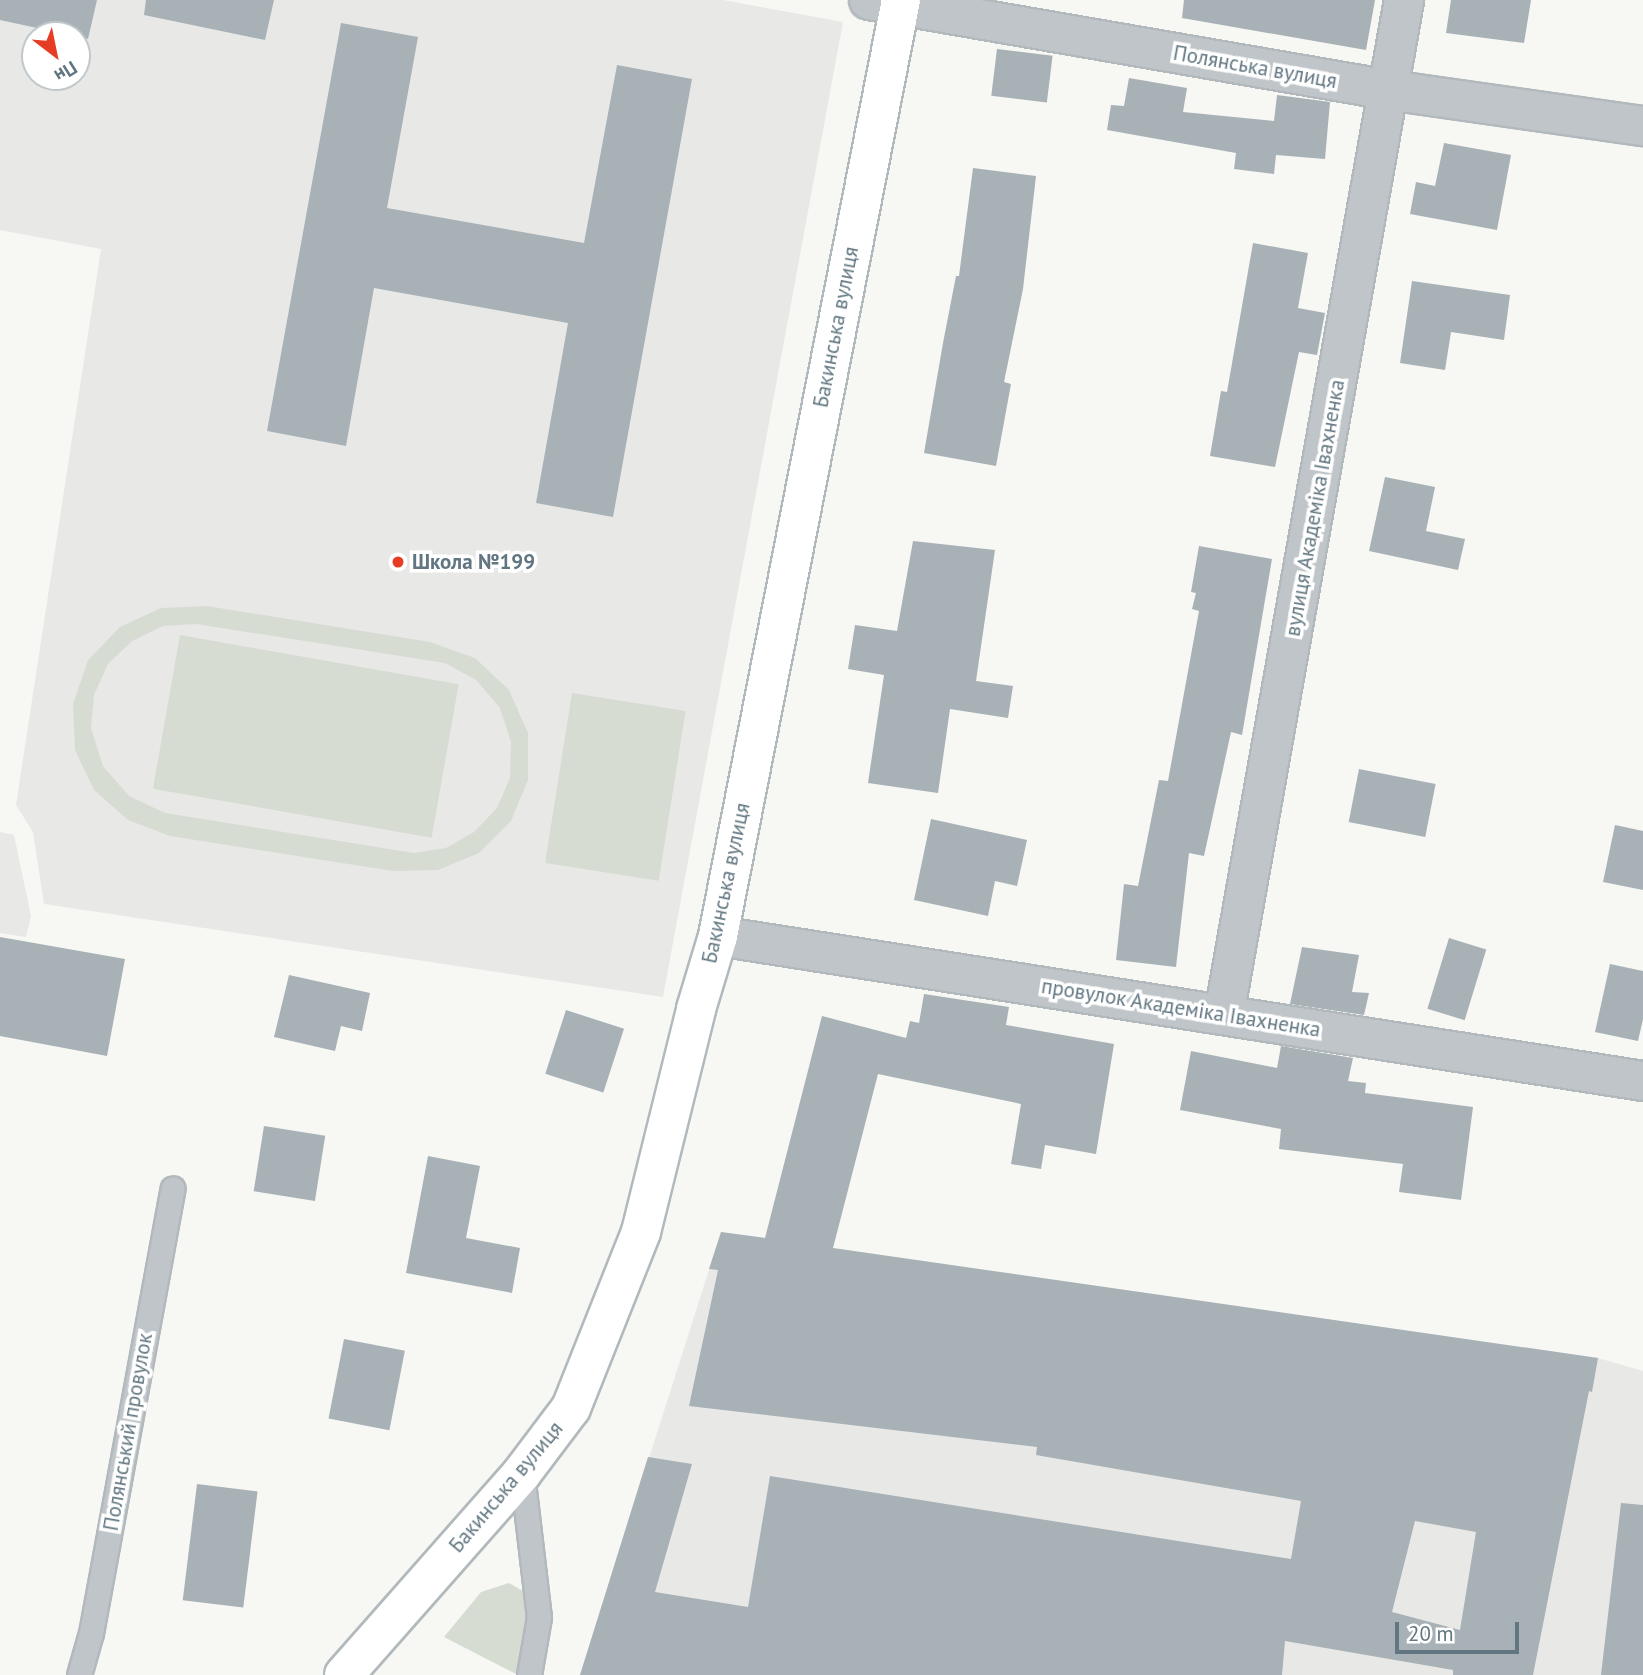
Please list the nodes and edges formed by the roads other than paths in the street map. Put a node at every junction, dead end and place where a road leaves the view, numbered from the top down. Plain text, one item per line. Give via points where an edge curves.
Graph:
1 (1404, 0) edge
2 (890, 2) edge
3 (1389, 90) junction
4 (1643, 126) edge
5 (718, 936) junction
6 (1224, 1015) junction
7 (1643, 1081) edge
8 (173, 1188) dead end
9 (522, 1472) junction
10 (79, 1675) edge
11 (344, 1675) edge
12 (529, 1675) edge

1 - 3 street, вулиця Академіка Івахненка
2 - 3 street, Полянська вулиця
2 - 5 street, Бакинська вулиця
3 - 4 street, Полянська вулиця
3 - 6 street, вулиця Академіка Івахненка
5 - 6 street, провулок Академіка Івахненка
5 - 9 street, Бакинська вулиця via 641,1232 571,1408
6 - 7 street, провулок Академіка Івахненка
8 - 10 lane, Полянський провулок via 91,1633
9 - 11 street, Бакинська вулиця
9 - 12 lane via 539,1617

